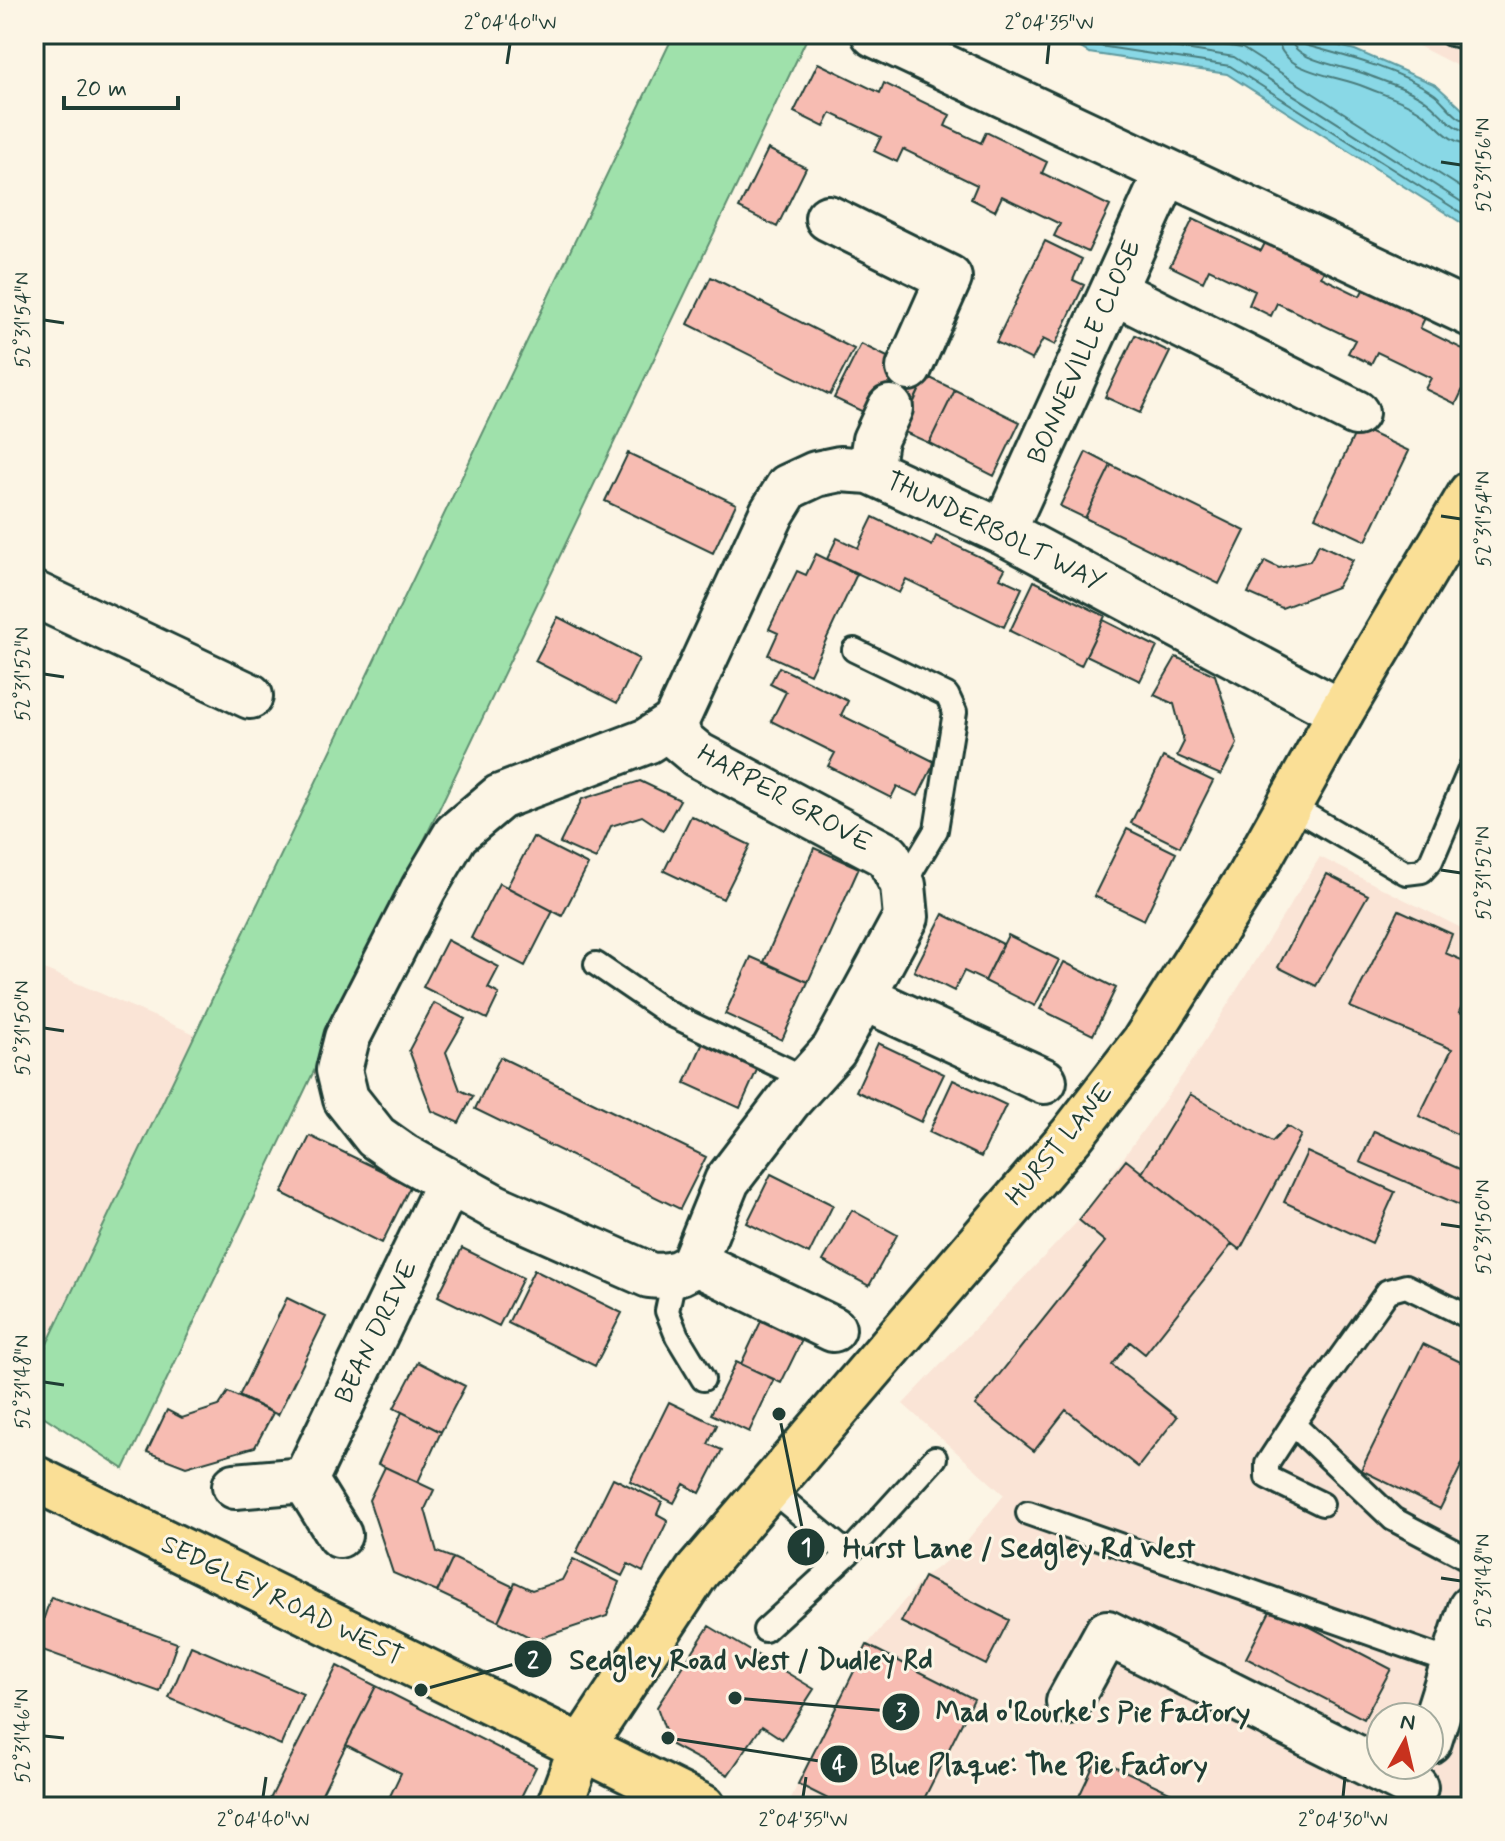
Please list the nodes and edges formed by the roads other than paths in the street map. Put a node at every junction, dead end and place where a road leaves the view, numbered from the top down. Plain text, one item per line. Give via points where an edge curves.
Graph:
1 (874, 34) edge
2 (1451, 34) edge
3 (1471, 38) edge
4 (1167, 172) junction
5 (828, 218) dead end
6 (1113, 291) junction
7 (1471, 314) edge
8 (909, 368) dead end
9 (890, 408) dead end
10 (1356, 413) dead end
11 (870, 471) junction
12 (1471, 493) edge
13 (1003, 532) junction
14 (34, 594) edge
15 (854, 650) dead end
16 (250, 696) dead end
17 (1341, 712) junction
18 (675, 723) junction
19 (1471, 767) edge
20 (1289, 805) junction
21 (903, 885) junction
22 (596, 964) dead end
23 (864, 998) junction
24 (809, 1080) junction
25 (1044, 1081) dead end
26 (448, 1184) junction
27 (684, 1267) junction
28 (1471, 1318) edge
29 (833, 1329) dead end
30 (703, 1379) dead end
31 (1293, 1424) junction
32 (935, 1458) dead end
33 (305, 1480) junction
34 (35, 1483) edge
35 (235, 1486) dead end
36 (769, 1488) junction
37 (1322, 1504) dead end
38 (1028, 1513) dead end
39 (339, 1535) dead end
40 (848, 1554) junction
41 (1471, 1560) edge
42 (1471, 1608) edge
43 (765, 1630) dead end
44 (1452, 1662) junction
45 (1441, 1701) edge
46 (1069, 1702) dead end
47 (581, 1748) junction
48 (1416, 1786) edge
49 (559, 1807) edge
50 (703, 1807) edge

1 - 4 street
2 - 3 lane
4 - 6 street, BONNEVILLE CLOSE
4 - 7 street
5 - 8 street via 949,278
6 - 10 street
6 - 13 street, BONNEVILLE CLOSE
9 - 11 street via 875,440
11 - 13 street, THUNDERBOLT WAY
11 - 18 street, THUNDERBOLT WAY via 840,469 788,487
12 - 17 main road, HURST LANE
13 - 17 street, THUNDERBOLT WAY
14 - 16 street
15 - 21 lane via 947,695 955,712 936,830
17 - 20 main road, HURST LANE
18 - 21 street, HARPER GROVE via 680,740 698,755 888,856
18 - 26 street, HARPER GROVE via 647,741 500,797 456,834 347,1038 339,1070 346,1099 376,1137
19 - 20 lane via 1422,871 1406,873
20 - 36 main road, HURST LANE via 1144,1042 1072,1135
21 - 23 street via 906,917
22 - 24 lane via 668,1013
23 - 24 street via 834,1050
23 - 25 street
24 - 27 street via 746,1152
26 - 27 street, HARPER GROVE via 649,1275 663,1277
26 - 33 street, BEAN DRIVE
27 - 29 street
27 - 30 lane via 667,1311
28 - 31 lane via 1406,1286 1388,1291
31 - 37 lane via 1267,1464 1267,1477
31 - 41 lane via 1393,1519
32 - 40 lane
33 - 35 street
33 - 39 street
34 - 47 main road, SEDGLEY ROAD WEST
36 - 40 lane
36 - 47 main road, HURST LANE via 697,1572
38 - 44 lane
40 - 43 lane
42 - 44 street
44 - 45 street
46 - 48 street via 1107,1633
47 - 49 main road, HURST LANE
47 - 50 main road, SEDGLEY ROAD WEST

